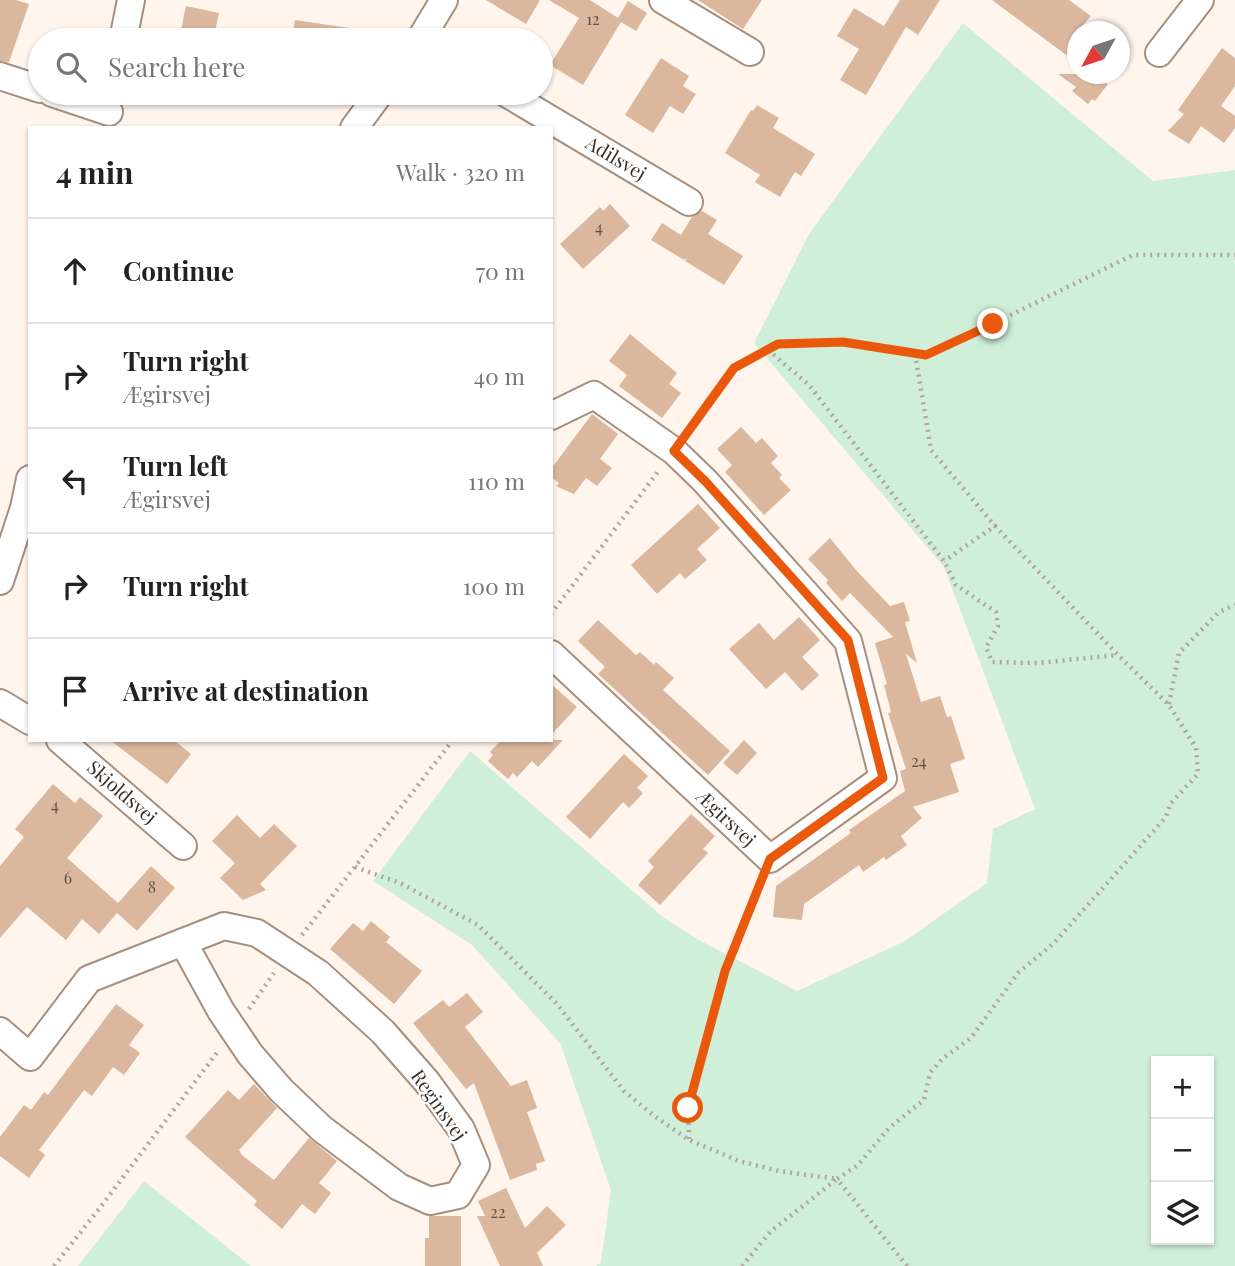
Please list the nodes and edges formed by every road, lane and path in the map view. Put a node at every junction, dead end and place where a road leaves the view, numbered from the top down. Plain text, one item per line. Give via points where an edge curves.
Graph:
1 (131, 0) edge
2 (444, 0) edge
3 (663, 0) edge
4 (1200, 0) edge
5 (125, 28) edge
6 (427, 28) edge
7 (750, 52) dead end
8 (1159, 53) dead end
9 (0, 75) edge
10 (28, 85) edge
11 (90, 105) edge
12 (371, 105) edge
13 (526, 105) edge
14 (109, 111) edge
15 (355, 126) edge
16 (689, 202) dead end
17 (1235, 255) edge
18 (768, 349) junction
19 (915, 354) junction
20 (553, 415) edge
21 (674, 451) junction
22 (28, 489) edge
23 (995, 526) junction
24 (944, 561) junction
25 (0, 581) edge
26 (1235, 605) edge
27 (553, 611) edge
28 (1118, 655) junction
29 (553, 656) edge
30 (0, 703) edge
31 (1169, 705) junction
32 (28, 720) edge
33 (62, 742) edge
34 (451, 742) edge
35 (183, 846) dead end
36 (770, 859) junction
37 (355, 867) junction
38 (183, 942) junction
39 (288, 954) junction
40 (234, 1030) junction
41 (0, 1031) edge
42 (690, 1140) junction
43 (837, 1179) junction
44 (54, 1266) edge
45 (742, 1266) edge
46 (907, 1266) edge

1 - 5 street
2 - 6 street
3 - 7 street
4 - 8 street
9 - 10 street
11 - 14 street
12 - 15 street
13 - 16 street, Adilsvej
17 - 19 path via 1133,255 926,355
18 - 19 path via 778,344 843,342
18 - 21 path via 734,368
18 - 24 path via 809,386
19 - 23 path via 931,450
20 - 21 street, Ægirsvej via 594,395
21 - 27 path
21 - 36 street, Ægirsvej via 848,640 883,778
22 - 25 street
23 - 24 path
23 - 28 path
24 - 28 path via 956,585 996,612 998,626 986,647 992,662
26 - 31 path via 1219,612 1179,653
28 - 31 path
29 - 36 street, Ægirsvej
30 - 32 street
31 - 43 path via 1196,748 1199,774 1054,943 1018,973 971,1038 930,1073 924,1100 889,1128 858,1165
33 - 35 street, Skjoldsvej
34 - 37 path
36 - 42 path via 725,971 688,1108
37 - 39 path
37 - 42 path via 400,883 478,925 557,1004 624,1091
38 - 39 street, Reginsvej via 225,926 257,933
38 - 40 street, Reginsvej
38 - 41 street, Reginsvej via 89,979 30,1057
39 - 40 path
39 - 40 street, Reginsvej via 318,974 383,1032 461,1129 476,1165 458,1195 430,1201 399,1187 321,1129 281,1090
40 - 44 path
42 - 43 path via 739,1161
43 - 45 path via 770,1232
43 - 46 path

